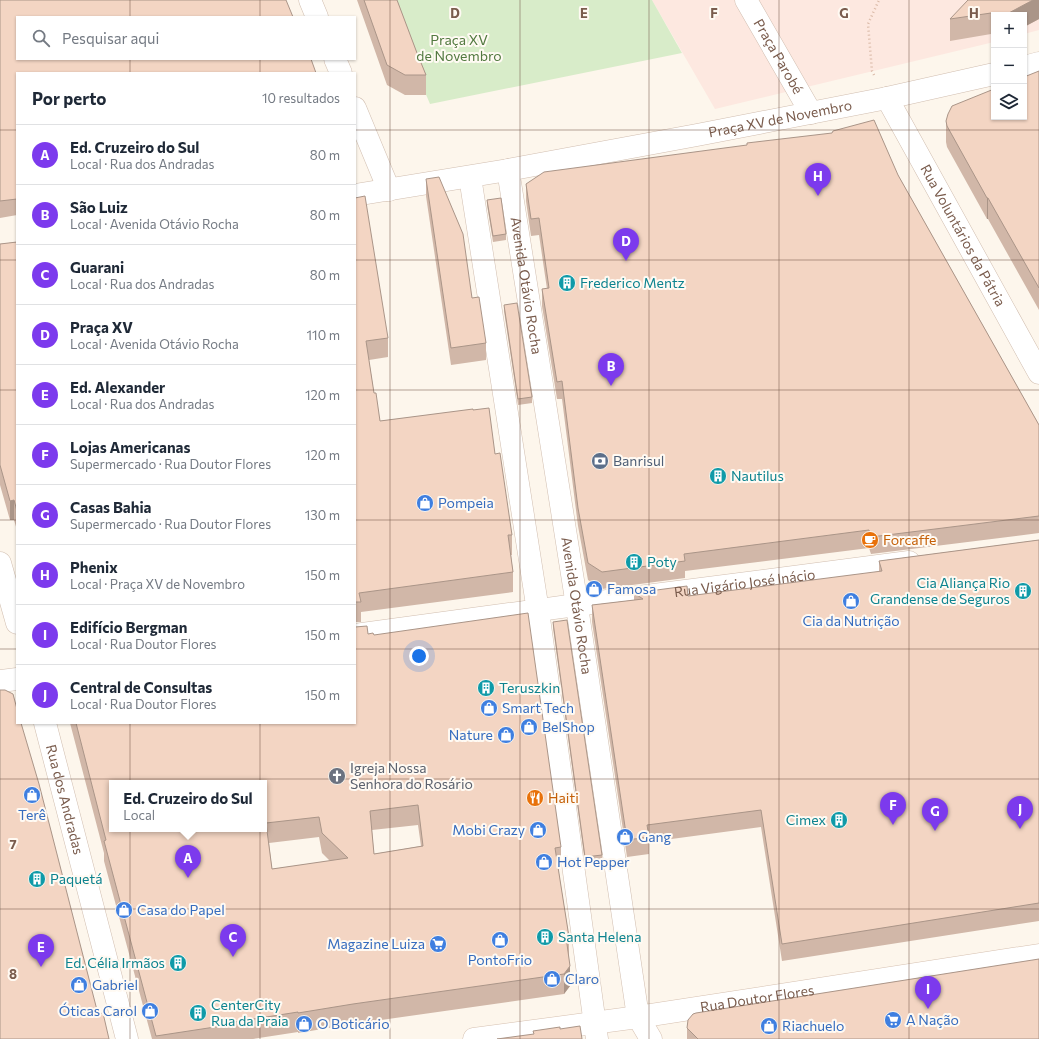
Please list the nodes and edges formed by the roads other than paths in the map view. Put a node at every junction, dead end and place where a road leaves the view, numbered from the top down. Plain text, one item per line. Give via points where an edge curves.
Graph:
1 (310, 0) edge
2 (746, 0) edge
3 (317, 16) edge
4 (335, 60) edge
5 (1039, 64) edge
6 (1027, 66) edge
7 (341, 72) edge
8 (991, 75) edge
9 (887, 98) junction
10 (356, 110) edge
11 (811, 113) junction
12 (508, 170) junction
13 (470, 177) junction
14 (389, 190) junction
15 (356, 195) edge
16 (1039, 373) edge
17 (929, 560) edge
18 (0, 563) edge
19 (576, 605) junction
20 (538, 611) junction
21 (16, 619) edge
22 (356, 636) edge
23 (16, 679) edge
24 (0, 681) edge
25 (44, 724) edge
26 (1039, 955) edge
27 (638, 1017) junction
28 (596, 1031) edge
29 (127, 1039) edge
30 (474, 1039) edge
31 (651, 1039) edge

1 - 3 street
2 - 11 street, Praça Parobé
4 - 7 street
5 - 6 street
8 - 9 street, Praça XV de Novembro
9 - 11 street, Praça XV de Novembro
9 - 16 street, Rua Voluntários da Pátria
10 - 14 street
11 - 12 street, Praça XV de Novembro
12 - 13 street, Praça XV de Novembro
12 - 19 street, Avenida Otávio Rocha
13 - 14 street, Praça XV de Novembro
13 - 20 street
14 - 15 street, Praça XV de Novembro
17 - 19 street, Rua Vigário José Inácio
18 - 21 street
19 - 20 street, Rua Vigário José Inácio
19 - 27 street, Avenida Otávio Rocha
20 - 22 street, Rua Vigário José Inácio
20 - 28 street
23 - 24 street
25 - 29 street, Rua dos Andradas
26 - 27 street, Rua Doutor Flores
27 - 28 street, Rua Doutor Flores
27 - 31 street, Avenida Otávio Rocha
28 - 30 street, Rua Doutor Flores

